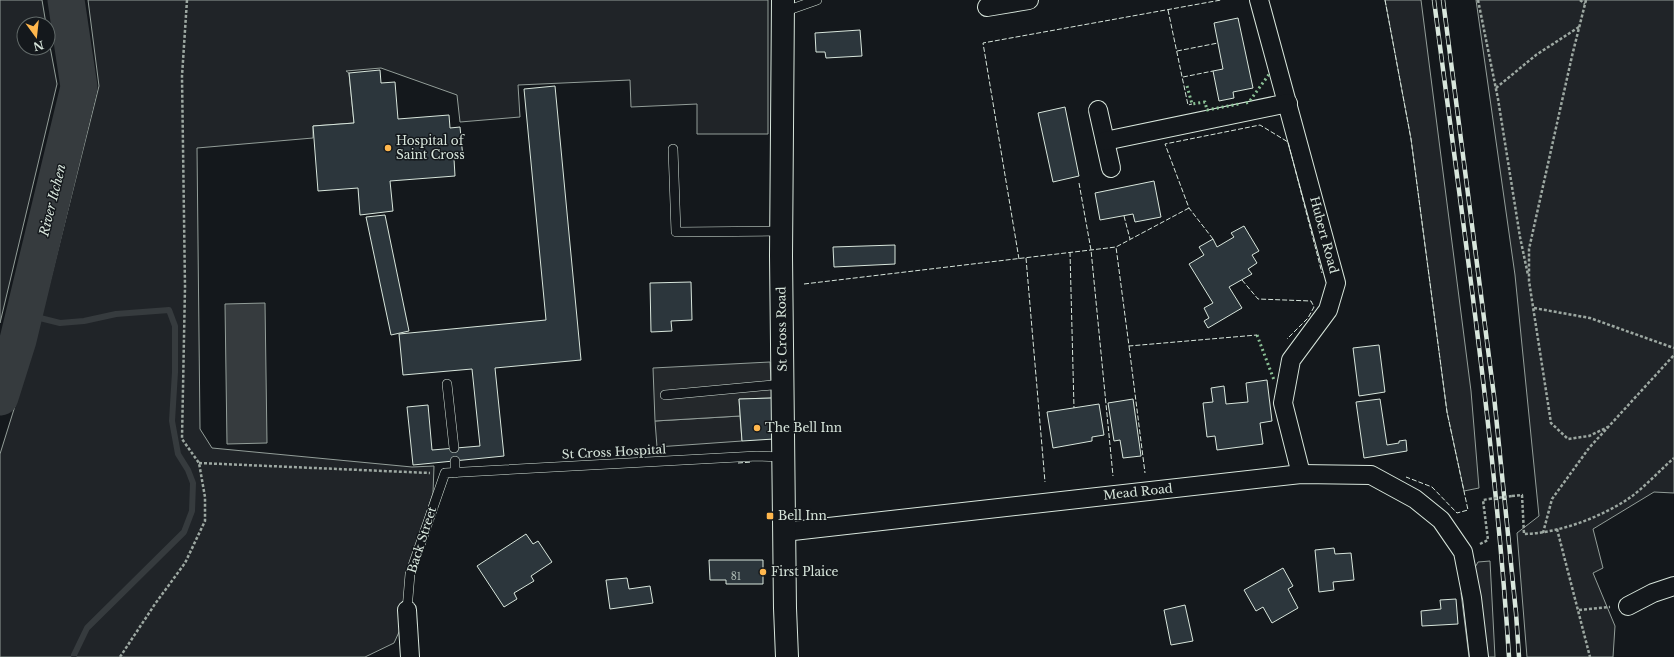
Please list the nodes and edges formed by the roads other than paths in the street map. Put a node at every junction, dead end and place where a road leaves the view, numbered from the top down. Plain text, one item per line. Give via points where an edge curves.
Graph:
1 (817, 0) edge
2 (1029, 0) edge
3 (1259, 0) edge
4 (783, 6) edge
5 (987, 7) dead end
6 (1288, 103) junction
7 (1098, 110) dead end
8 (1105, 141) junction
9 (673, 149) dead end
10 (1111, 168) dead end
11 (781, 230) junction
12 (447, 384) dead end
13 (783, 384) junction
14 (665, 395) dead end
15 (454, 448) dead end
16 (784, 457) junction
17 (455, 461) dead end
18 (445, 473) joint
19 (455, 473) junction
20 (1301, 474) junction
21 (784, 532) junction
22 (1674, 586) edge
23 (1628, 606) road end
24 (407, 610) joint
25 (410, 657) edge
26 (787, 657) edge
27 (1479, 657) edge

1 - 4 lane
2 - 5 street
3 - 6 street, Hubert Road
4 - 11 main road, St Cross Road
6 - 8 street
6 - 20 street, Hubert Road via 1336,283 1328,310 1291,360 1282,403
7 - 8 street
8 - 10 street
9 - 11 lane via 676,232
11 - 13 main road, St Cross Road
12 - 15 lane
13 - 14 lane
13 - 16 main road, St Cross Road
16 - 19 lane, St Cross Hospital via 757,456
16 - 21 main road, St Cross Road
17 - 19 lane
18 - 19 lane, St Cross Hospital
18 - 24 lane, Back Street via 410,574
20 - 21 street, Mead Road
20 - 27 street, Mead Road via 1370,475 1415,499 1441,520 1463,552
21 - 26 main road, St Cross Road
22 - 23 street
24 - 25 street, Back Street

